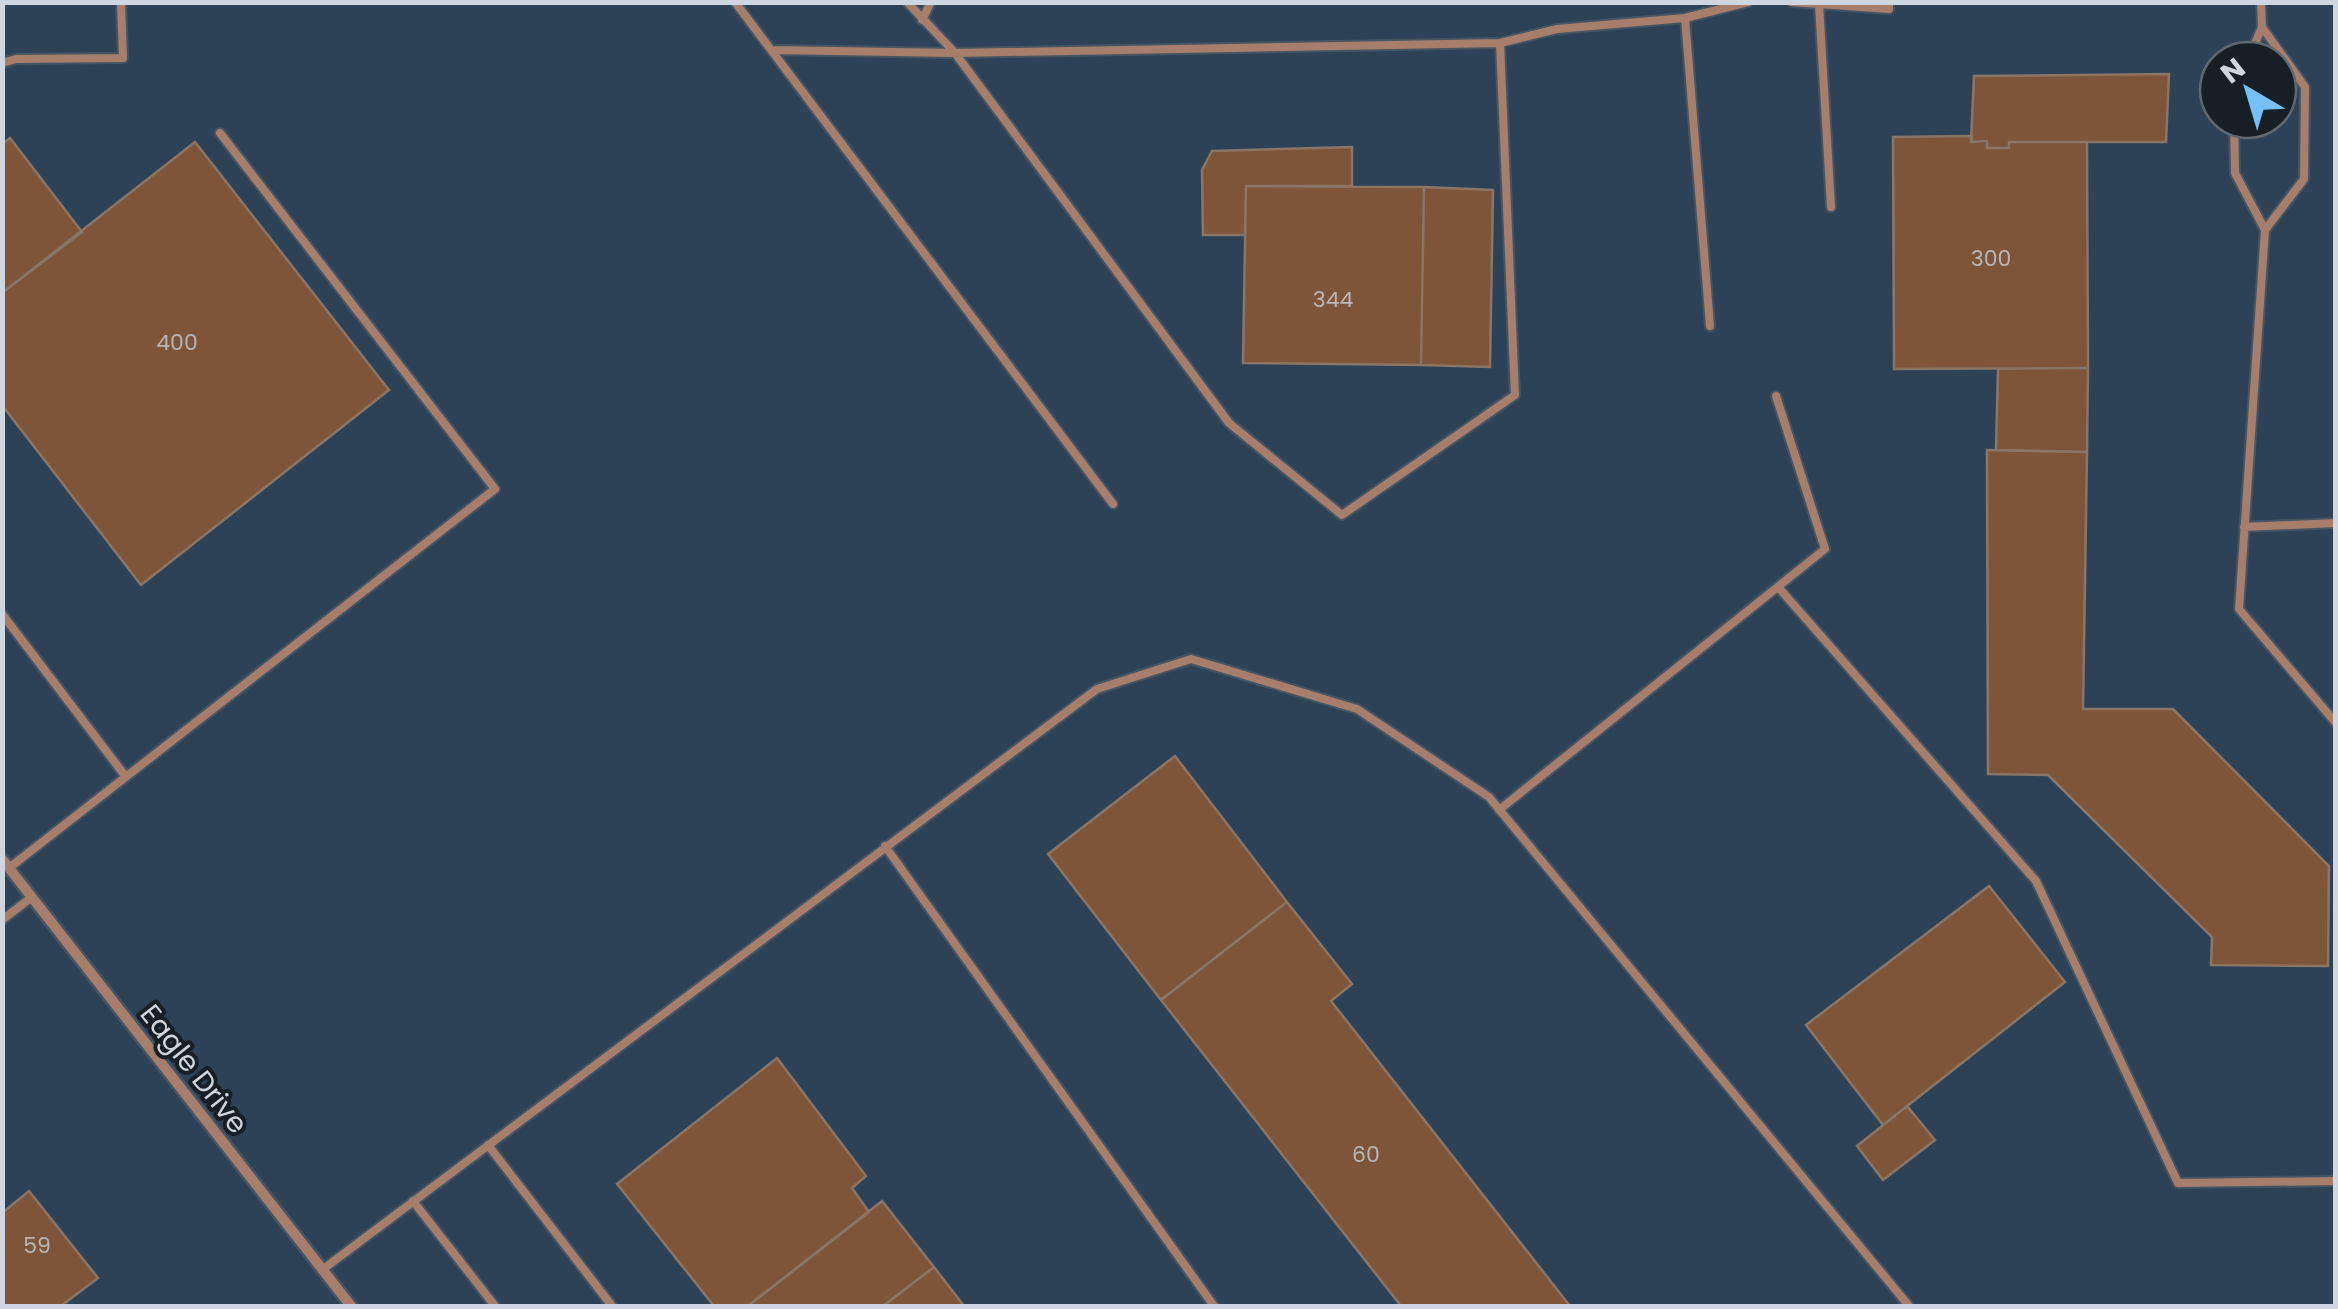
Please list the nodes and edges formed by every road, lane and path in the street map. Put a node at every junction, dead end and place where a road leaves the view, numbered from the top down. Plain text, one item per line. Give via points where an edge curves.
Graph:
1 (120, 2) edge
2 (735, 2) edge
3 (907, 2) edge
4 (931, 2) edge
5 (1748, 2) edge
6 (1792, 2) edge
7 (1889, 2) edge
8 (2262, 2) edge
9 (1819, 4) edge
10 (1685, 18) junction
11 (922, 20) junction
12 (2262, 27) junction
13 (2256, 40) edge
14 (1500, 43) junction
15 (772, 50) junction
16 (954, 53) junction
17 (2, 63) edge
18 (220, 132) dead end
19 (2234, 140) edge
20 (1831, 207) dead end
21 (2265, 230) junction
22 (1710, 326) dead end
23 (1776, 396) dead end
24 (1113, 504) dead end
25 (2336, 524) edge
26 (2244, 527) junction
27 (1778, 587) junction
28 (2, 614) edge
29 (2336, 723) edge
30 (126, 777) junction
31 (1500, 810) junction
32 (885, 846) junction
33 (6, 864) edge
34 (32, 897) junction
35 (2, 920) edge
36 (488, 1145) junction
37 (2336, 1180) edge
38 (413, 1201) junction
39 (322, 1270) junction
40 (351, 1306) edge
41 (495, 1306) edge
42 (612, 1306) edge
43 (1214, 1306) edge
44 (1909, 1306) edge

1 - 17 lane via 123,58
2 - 15 lane
3 - 11 lane
4 - 11 lane
5 - 10 lane
6 - 9 lane
7 - 9 lane via 1889,9
8 - 12 lane
9 - 20 lane
10 - 14 lane via 1557,28
10 - 22 lane
11 - 16 lane
12 - 13 lane
12 - 21 lane via 2305,87 2304,179
14 - 16 lane
14 - 16 lane via 1515,396 1342,515 1228,423
15 - 16 lane
15 - 24 lane
18 - 30 lane via 495,489
19 - 21 lane via 2235,173
21 - 26 lane
23 - 27 lane via 1825,549
25 - 26 lane
26 - 29 lane via 2239,609
27 - 31 lane
27 - 37 lane via 2036,881 2178,1183
28 - 30 lane
30 - 33 lane
31 - 32 lane via 1357,709 1191,659 1097,689
31 - 44 lane
32 - 36 lane
32 - 43 lane
33 - 34 street, Eagle Drive
34 - 35 lane
34 - 39 street, Eagle Drive
36 - 38 lane
36 - 42 lane
38 - 39 lane
38 - 41 lane
39 - 40 street, Eagle Drive

